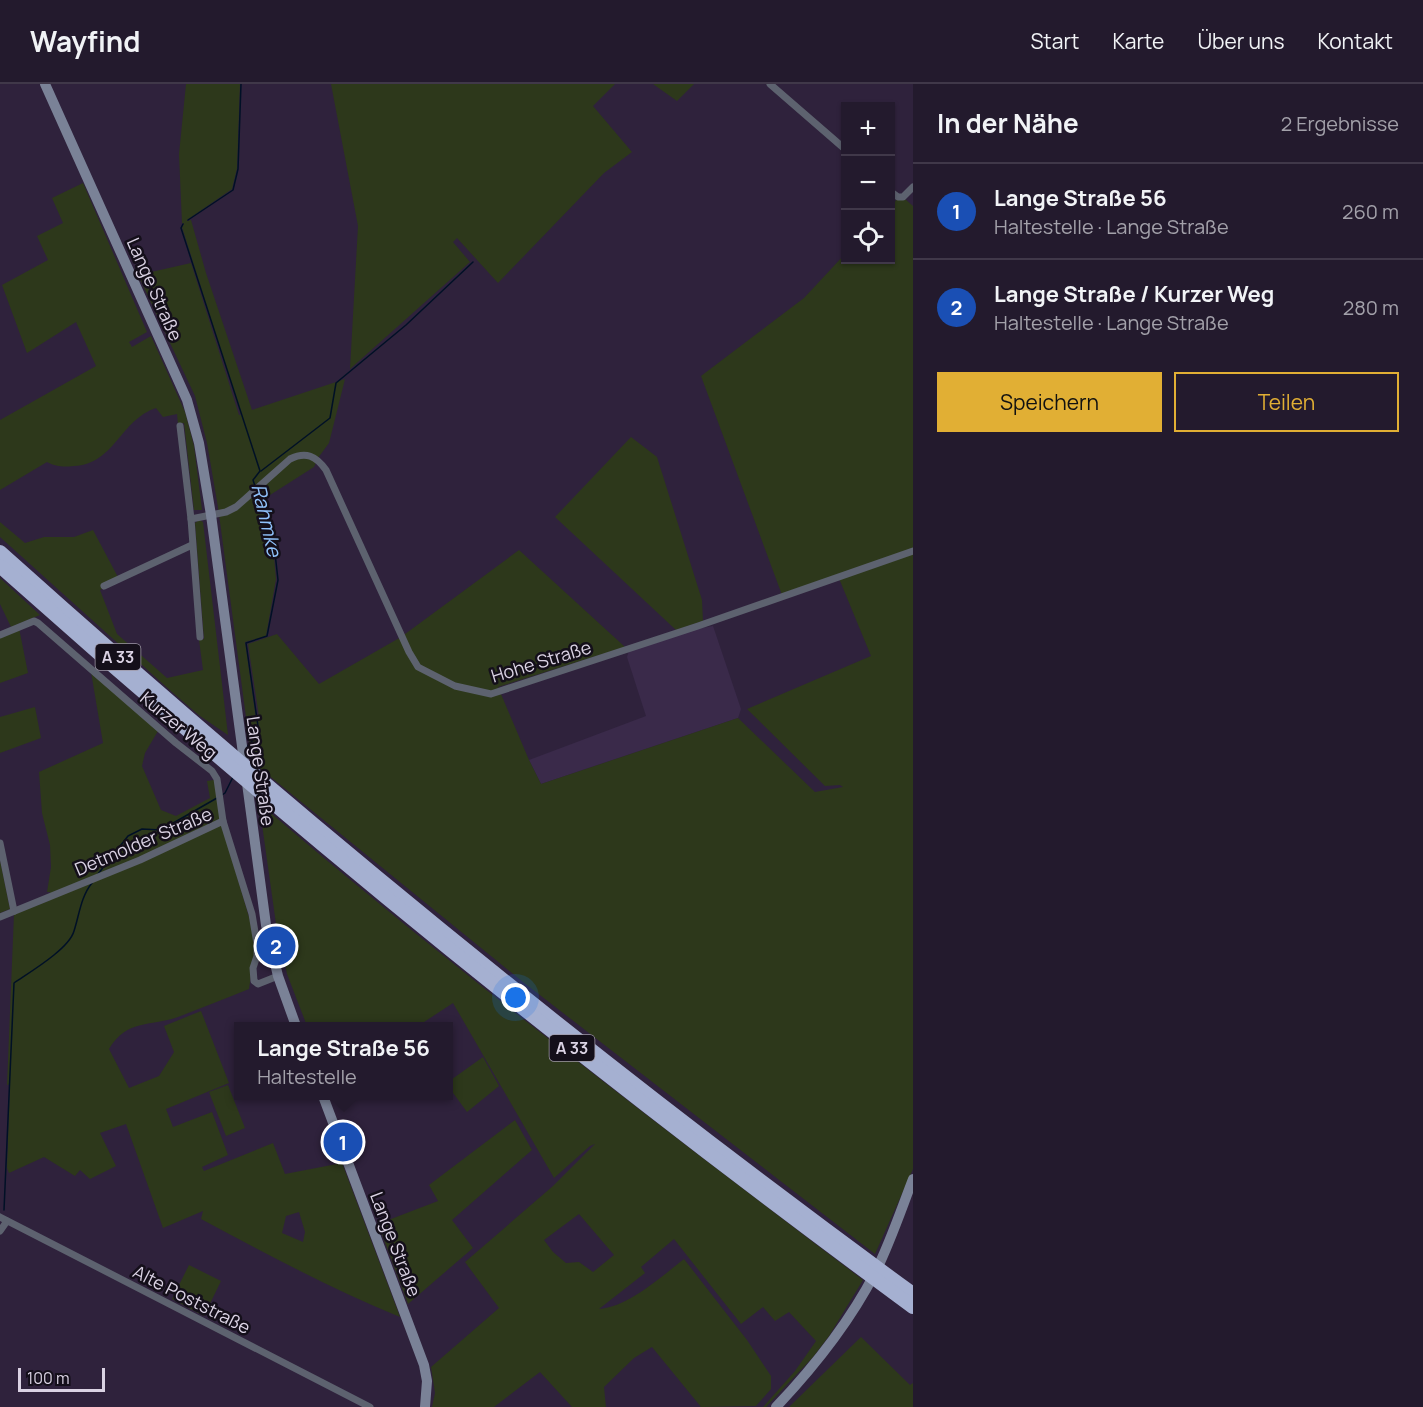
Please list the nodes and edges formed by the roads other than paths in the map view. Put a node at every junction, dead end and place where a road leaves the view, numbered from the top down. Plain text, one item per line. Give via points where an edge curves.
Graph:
1 (45, 84) edge
2 (771, 84) edge
3 (841, 146) edge
4 (913, 187) edge
5 (895, 194) edge
6 (180, 426) dead end
7 (210, 515) junction
8 (191, 519) junction
9 (192, 545) junction
10 (913, 550) edge
11 (0, 552) edge
12 (0, 566) edge
13 (104, 586) dead end
14 (0, 635) edge
15 (200, 637) dead end
16 (239, 769) junction
17 (223, 821) junction
18 (0, 843) edge
19 (14, 911) junction
20 (0, 917) edge
21 (278, 976) junction
22 (295, 1022) edge
23 (325, 1100) edge
24 (913, 1179) edge
25 (4, 1219) edge
26 (0, 1231) edge
27 (913, 1294) edge
28 (913, 1308) edge
29 (370, 1407) edge
30 (425, 1407) edge
31 (776, 1407) edge

1 - 7 street, Lange Straße via 187,400 199,443
2 - 3 street
4 - 5 street via 903,197
6 - 8 street
7 - 8 street
7 - 10 street, Hohe Straße via 236,507 297,456 307,454 319,459 418,667 455,686 491,694
7 - 21 street, Lange Straße via 250,818
8 - 9 street
9 - 13 street
9 - 15 street
11 - 16 highway, A 33
12 - 16 highway, A 33
14 - 17 street, Kurzer Weg via 26,623 38,623 212,771 217,779
16 - 27 highway, A 33 via 679,1119
16 - 28 highway, A 33 via 411,919 678,1132
17 - 19 street, Detmolder Straße
17 - 21 street, Detmolder Straße via 252,914 257,944 254,981 258,984
18 - 19 street
19 - 20 street, Detmolder Straße
21 - 22 street, Lange Straße
23 - 30 street, Lange Straße via 424,1365
24 - 31 street via 882,1258 861,1298 818,1360
25 - 26 street
25 - 29 street, Alte Poststraße

